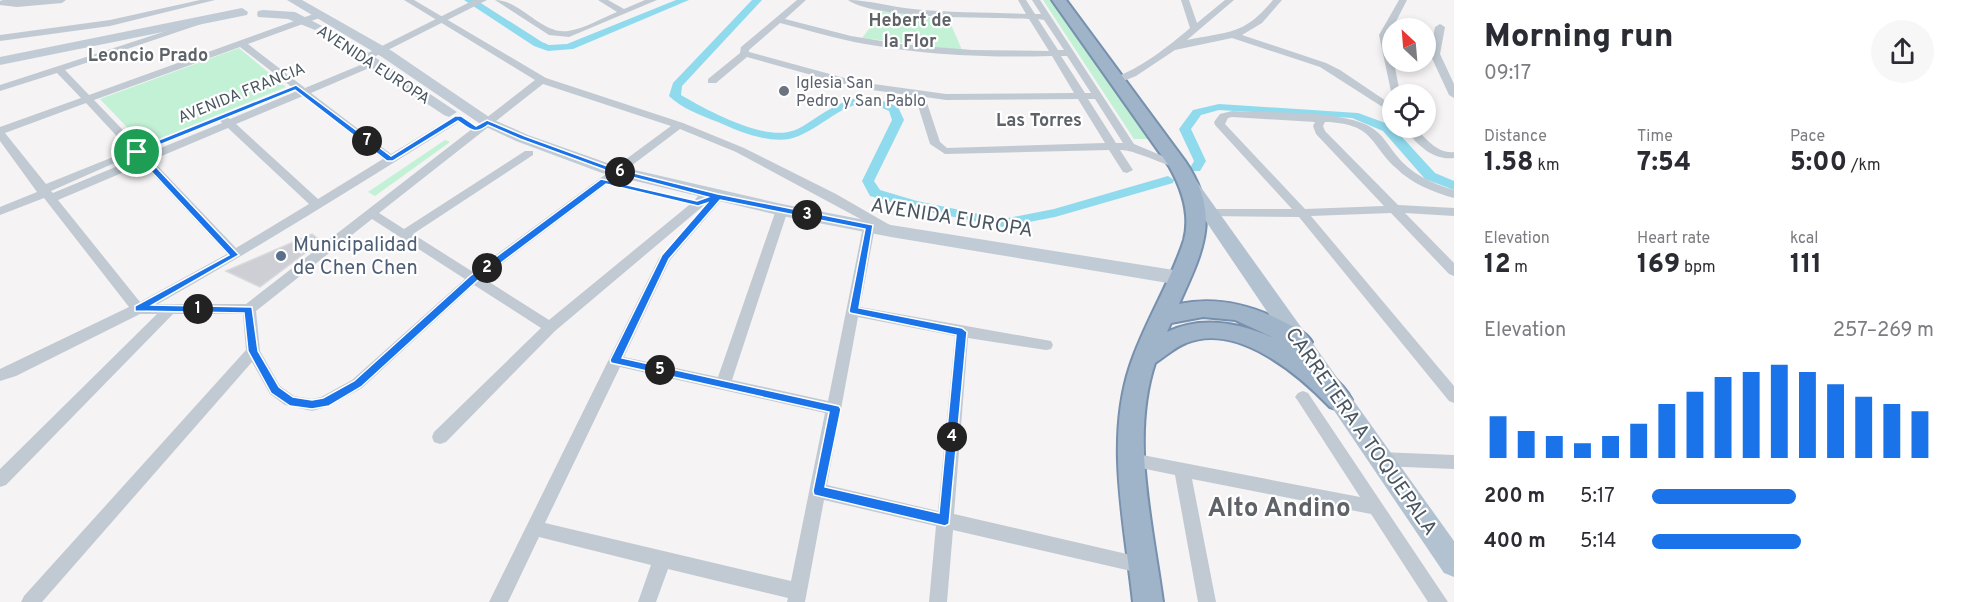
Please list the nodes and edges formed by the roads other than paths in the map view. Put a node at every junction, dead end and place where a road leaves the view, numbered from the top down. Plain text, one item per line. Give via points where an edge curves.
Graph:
1 (62, 0) edge
2 (212, 0) edge
3 (291, 0) edge
4 (408, 0) edge
5 (481, 0) edge
6 (499, 0) edge
7 (602, 0) edge
8 (653, 0) edge
9 (802, 0) edge
10 (852, 0) edge
11 (1023, 0) edge
12 (1036, 0) edge
13 (1059, 0) edge
14 (1185, 0) edge
15 (1230, 0) edge
16 (1278, 0) edge
17 (1403, 0) edge
18 (4, 2) edge
19 (241, 7) edge
20 (624, 12) junction
21 (263, 14) junction
22 (1045, 14) junction
23 (1029, 15) junction
24 (312, 17) junction
25 (213, 18) junction
26 (1393, 18) edge
27 (446, 19) junction
28 (777, 20) junction
29 (1440, 27) dead end
30 (1195, 29) junction
31 (1233, 35) junction
32 (1436, 37) edge
33 (0, 38) edge
34 (242, 43) junction
35 (1172, 48) junction
36 (1056, 53) junction
37 (1068, 53) junction
38 (745, 54) junction
39 (0, 55) edge
40 (376, 56) junction
41 (0, 61) edge
42 (1436, 63) edge
43 (60, 70) junction
44 (542, 80) junction
45 (1117, 80) junction
46 (712, 81) dead end
47 (0, 88) edge
48 (300, 90) junction
49 (919, 93) junction
50 (1454, 94) edge
51 (1082, 96) junction
52 (1099, 96) junction
53 (88, 99) junction
54 (1382, 103) edge
55 (458, 118) junction
56 (1322, 119) junction
57 (225, 121) junction
58 (679, 125) junction
59 (482, 126) junction
60 (0, 133) edge
61 (1421, 138) edge
62 (1112, 146) junction
63 (1130, 146) junction
64 (529, 153) junction
65 (1454, 154) edge
66 (141, 155) junction
67 (390, 159) junction
68 (1126, 170) dead end
69 (1183, 172) junction
70 (610, 176) junction
71 (46, 194) junction
72 (1454, 194) edge
73 (707, 198) junction
74 (317, 205) junction
75 (1395, 209) junction
76 (782, 210) junction
77 (0, 212) edge
78 (1454, 212) edge
79 (370, 213) junction
80 (1210, 213) junction
81 (1302, 213) junction
82 (869, 227) junction
83 (891, 231) junction
84 (404, 234) junction
85 (235, 255) junction
86 (1454, 271) edge
87 (1180, 278) junction
88 (473, 279) junction
89 (138, 309) junction
90 (170, 309) junction
91 (249, 309) junction
92 (854, 311) junction
93 (1164, 316) junction
94 (550, 327) junction
95 (962, 332) junction
96 (1300, 342) junction
97 (1046, 345) dead end
98 (253, 351) junction
99 (1147, 356) junction
100 (615, 360) junction
101 (0, 375) edge
102 (723, 384) junction
103 (1303, 397) dead end
104 (1454, 397) edge
105 (1339, 399) junction
106 (835, 409) junction
107 (440, 437) dead end
108 (1380, 459) junction
109 (1132, 460) junction
110 (1454, 462) edge
111 (1182, 470) junction
112 (0, 480) edge
113 (819, 491) junction
114 (1374, 507) junction
115 (945, 520) junction
116 (534, 528) junction
117 (662, 559) junction
118 (1454, 564) edge
119 (1144, 566) junction
120 (797, 597) edge
121 (30, 602) edge
122 (498, 602) edge
123 (647, 602) edge
124 (938, 602) edge
125 (1148, 602) edge
126 (1207, 602) edge
127 (1439, 602) edge

1 - 18 street
2 - 33 street via 110,23
3 - 21 main road
3 - 24 main road, AVENIDA EUROPA
4 - 27 street
5 - 27 street, AVENIDA FRANCIA
6 - 20 street via 560,36
7 - 20 street
8 - 20 street
9 - 28 street
10 - 23 street via 915,12
11 - 23 street
12 - 22 street
13 - 45 highway
14 - 30 street
15 - 30 street
16 - 31 street via 1256,24
17 - 26 street
19 - 21 main road, AVENIDA EUROPA
19 - 25 main road
19 - 39 main road
21 - 24 main road, AVENIDA EUROPA
22 - 23 street
22 - 37 street
23 - 36 street
24 - 34 street
24 - 40 main road, AVENIDA EUROPA
25 - 41 main road
25 - 43 street
27 - 40 street, AVENIDA FRANCIA
27 - 44 street
28 - 36 street via 887,45 978,54
28 - 38 street via 744,49
29 - 32 street
30 - 35 street
31 - 35 street
31 - 54 street via 1323,65
34 - 48 street
34 - 53 street
35 - 45 street via 1133,76
36 - 37 street
36 - 51 street
37 - 52 street
38 - 46 street
38 - 49 street via 858,85
40 - 48 street, AVENIDA FRANCIA
40 - 55 main road, AVENIDA EUROPA
40 - 59 main road, AVENIDA EUROPA
42 - 50 street
43 - 47 street
43 - 53 street
44 - 58 street
44 - 59 street
45 - 69 highway
48 - 57 street, AVENIDA FRANCIA
48 - 67 street
49 - 51 street via 946,97
49 - 62 street via 935,144 945,151
51 - 52 street
51 - 62 street
52 - 63 street
53 - 60 street
53 - 66 street
55 - 59 main road, AVENIDA EUROPA
55 - 67 street
56 - 72 street via 1354,122 1370,131 1417,180
56 - 75 street via 1320,132
56 - 81 street via 1232,114 1219,122
57 - 66 street, AVENIDA FRANCIA
57 - 74 street
58 - 70 street
58 - 83 street via 740,150
59 - 64 main road, AVENIDA EUROPA
59 - 70 main road, AVENIDA EUROPA via 522,138
59 - 79 street
60 - 71 street
61 - 65 street via 1438,153
62 - 63 street
62 - 68 street
63 - 69 street
64 - 70 main road, AVENIDA EUROPA
64 - 84 street
66 - 71 street, AVENIDA FRANCIA
66 - 85 street
67 - 74 street
69 - 80 main road, CARRETERA A TOQUEPALA
69 - 87 highway via 1197,222
70 - 73 main road, AVENIDA EUROPA
70 - 88 street
71 - 77 street, AVENIDA FRANCIA
71 - 89 street
73 - 76 main road, AVENIDA EUROPA
73 - 94 street
73 - 100 street via 665,258
74 - 85 street
75 - 78 street
75 - 81 street
75 - 86 street
76 - 82 main road, AVENIDA EUROPA
76 - 102 street
79 - 84 street
79 - 91 street
80 - 81 street
80 - 96 main road, CARRETERA A TOQUEPALA
81 - 104 street
82 - 83 main road, AVENIDA EUROPA
82 - 92 street
83 - 87 main road, AVENIDA EUROPA
84 - 88 street
85 - 89 street
87 - 93 highway
88 - 94 street
88 - 98 street via 357,384 326,402 312,405 290,401 275,390
89 - 90 street
89 - 101 street
90 - 91 street
90 - 112 street
91 - 98 street
92 - 95 street
92 - 106 street
93 - 96 highway via 1216,307 1270,324
93 - 99 highway
94 - 107 street
95 - 97 street
95 - 115 street
96 - 105 main road, CARRETERA A TOQUEPALA
98 - 121 street
99 - 105 highway via 1186,333 1239,334 1284,354 1316,376
99 - 109 highway via 1135,394
100 - 102 street
100 - 116 street
102 - 106 street
103 - 114 street
105 - 108 main road, CARRETERA A TOQUEPALA
106 - 113 street
108 - 110 street
108 - 118 main road, CARRETERA A TOQUEPALA
109 - 111 street
109 - 119 highway
111 - 114 street
111 - 126 street
113 - 115 street
113 - 120 street
114 - 127 street
115 - 119 street
115 - 124 street
116 - 117 street
116 - 122 street
117 - 120 street
117 - 123 street
119 - 125 highway

